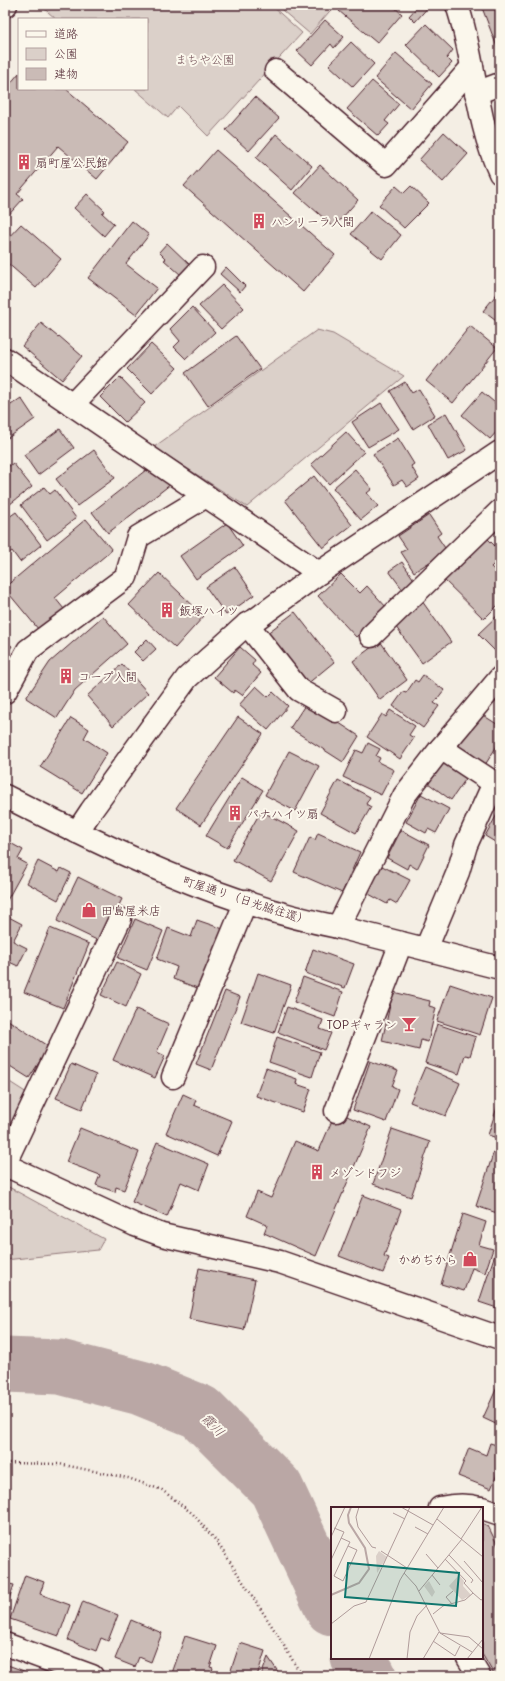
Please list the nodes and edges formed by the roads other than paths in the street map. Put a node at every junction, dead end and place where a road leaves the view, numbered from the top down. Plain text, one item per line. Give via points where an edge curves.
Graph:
1 (457, 5) edge
2 (472, 67) junction
3 (276, 71) dead end
4 (500, 84) edge
5 (476, 93) junction
6 (500, 173) edge
7 (203, 267) dead end
8 (5, 359) edge
9 (72, 405) junction
10 (500, 452) edge
11 (206, 496) junction
12 (500, 511) edge
13 (319, 572) junction
14 (247, 624) junction
15 (371, 636) dead end
16 (500, 678) edge
17 (5, 692) edge
18 (336, 711) dead end
19 (441, 748) junction
20 (5, 796) edge
21 (77, 832) junction
22 (246, 901) junction
23 (120, 919) dead end
24 (338, 927) junction
25 (401, 943) junction
26 (426, 950) junction
27 (500, 968) edge
28 (173, 1077) dead end
29 (336, 1112) dead end
30 (5, 1164) edge
31 (500, 1338) edge
32 (445, 1507) edge
33 (477, 1507) edge
34 (483, 1509) edge
35 (500, 1514) edge
36 (5, 1644) edge
37 (469, 1659) edge
38 (92, 1676) edge
39 (479, 1676) edge

1 - 2 street
2 - 3 street via 386,165
2 - 5 street
4 - 5 street
5 - 6 street via 487,141
7 - 9 street
8 - 9 street
9 - 11 street
10 - 13 street
11 - 13 street
11 - 17 street via 138,537 126,577 28,650
12 - 15 street
13 - 14 street via 256,620
14 - 18 street via 299,690
14 - 21 street via 187,678
16 - 19 street
19 - 24 street via 404,796
19 - 26 street via 494,783 466,845 458,872
20 - 21 street, 町屋通り（日光脇往還）
21 - 22 street, 町屋通り（日光脇往還） via 180,878
22 - 24 street, 町屋通り（日光脇往還） via 312,922
22 - 28 street
23 - 30 street
24 - 25 street, 町屋通り（日光脇往還）
25 - 26 street, 町屋通り（日光脇往還）
25 - 29 street
26 - 27 street, 町屋通り（日光脇往還）
30 - 31 street via 135,1225 162,1235 280,1262
32 - 33 street
34 - 35 street
36 - 38 street
37 - 39 street

